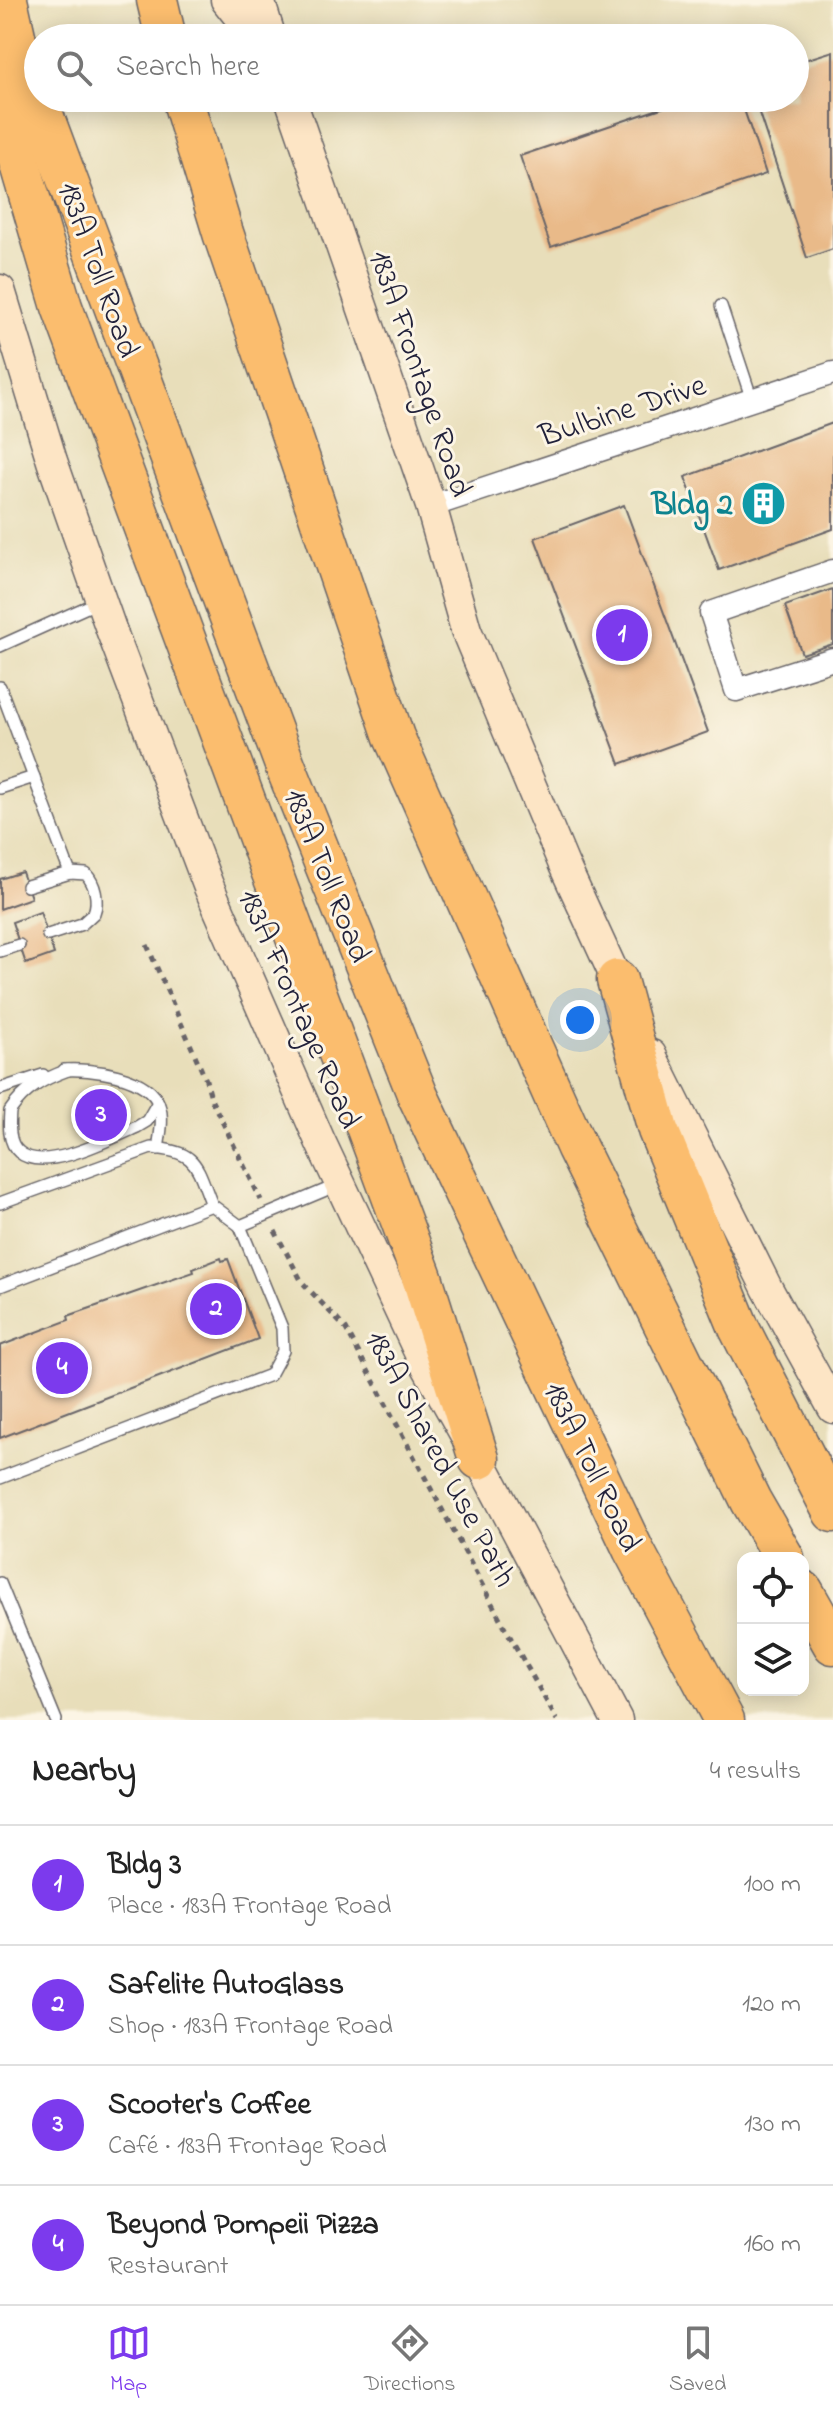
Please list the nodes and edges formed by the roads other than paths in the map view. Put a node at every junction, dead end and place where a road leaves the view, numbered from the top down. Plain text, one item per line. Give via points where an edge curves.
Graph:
1 (7, 0) edge
2 (20, 0) edge
3 (157, 0) edge
4 (226, 0) edge
5 (263, 18) edge
6 (163, 24) edge
7 (8, 30) edge
8 (24, 72) edge
9 (40, 112) edge
10 (186, 112) edge
11 (295, 112) edge
12 (0, 290) edge
13 (721, 306) dead end
14 (833, 373) edge
15 (752, 400) junction
16 (431, 506) junction
17 (833, 571) edge
18 (101, 601) junction
19 (0, 646) edge
20 (833, 659) edge
21 (1, 696) edge
22 (34, 777) junction
23 (0, 788) edge
24 (70, 873) junction
25 (27, 886) dead end
26 (48, 935) dead end
27 (19, 945) dead end
28 (0, 951) edge
29 (617, 980) junction
30 (68, 1070) junction
31 (0, 1089) edge
32 (158, 1102) junction
33 (158, 1149) junction
34 (340, 1184) junction
35 (0, 1203) edge
36 (212, 1205) junction
37 (240, 1226) junction
38 (0, 1286) edge
39 (833, 1408) edge
40 (479, 1459) junction
41 (0, 1478) edge
42 (833, 1512) edge
43 (781, 1552) edge
44 (0, 1583) edge
45 (809, 1602) edge
46 (833, 1644) edge
47 (56, 1720) edge
48 (617, 1720) edge
49 (724, 1720) edge

1 - 7 highway, 183A Toll Road, bridge
2 - 7 main road
3 - 6 highway
4 - 5 main road
7 - 8 highway, 183A Toll Road
7 - 40 highway via 11,134 62,307 422,1277
9 - 49 highway, 183A Toll Road via 285,765 418,1096 633,1549
10 - 43 highway via 394,737 577,1148
11 - 16 main road, 183A Frontage Road
12 - 18 main road, 183A Frontage Road
13 - 15 lane
14 - 15 street, Bulbine Drive
15 - 16 street, Bulbine Drive
16 - 29 main road, 183A Frontage Road via 466,630
17 - 20 street via 711,613 736,690
18 - 19 lane
18 - 34 main road, 183A Frontage Road via 208,885
21 - 22 lane
22 - 23 lane
22 - 24 lane
24 - 25 lane
24 - 26 lane via 90,879 97,899 94,913 82,924
27 - 28 lane
29 - 39 main road, 183A Frontage Road via 767,1288
29 - 42 highway via 658,1130 739,1328
30 - 31 lane
30 - 32 lane via 83,1068 128,1080
30 - 32 lane via 30,1088 10,1111 11,1140 19,1152 45,1158 74,1153 147,1121
32 - 33 lane
33 - 35 lane
33 - 36 lane via 175,1150 194,1161
34 - 37 lane
34 - 40 main road, 183A Frontage Road via 421,1356
36 - 37 lane
36 - 38 lane
37 - 41 lane via 282,1328 283,1351 270,1375
40 - 48 main road, 183A Frontage Road
44 - 47 lane
45 - 46 highway

